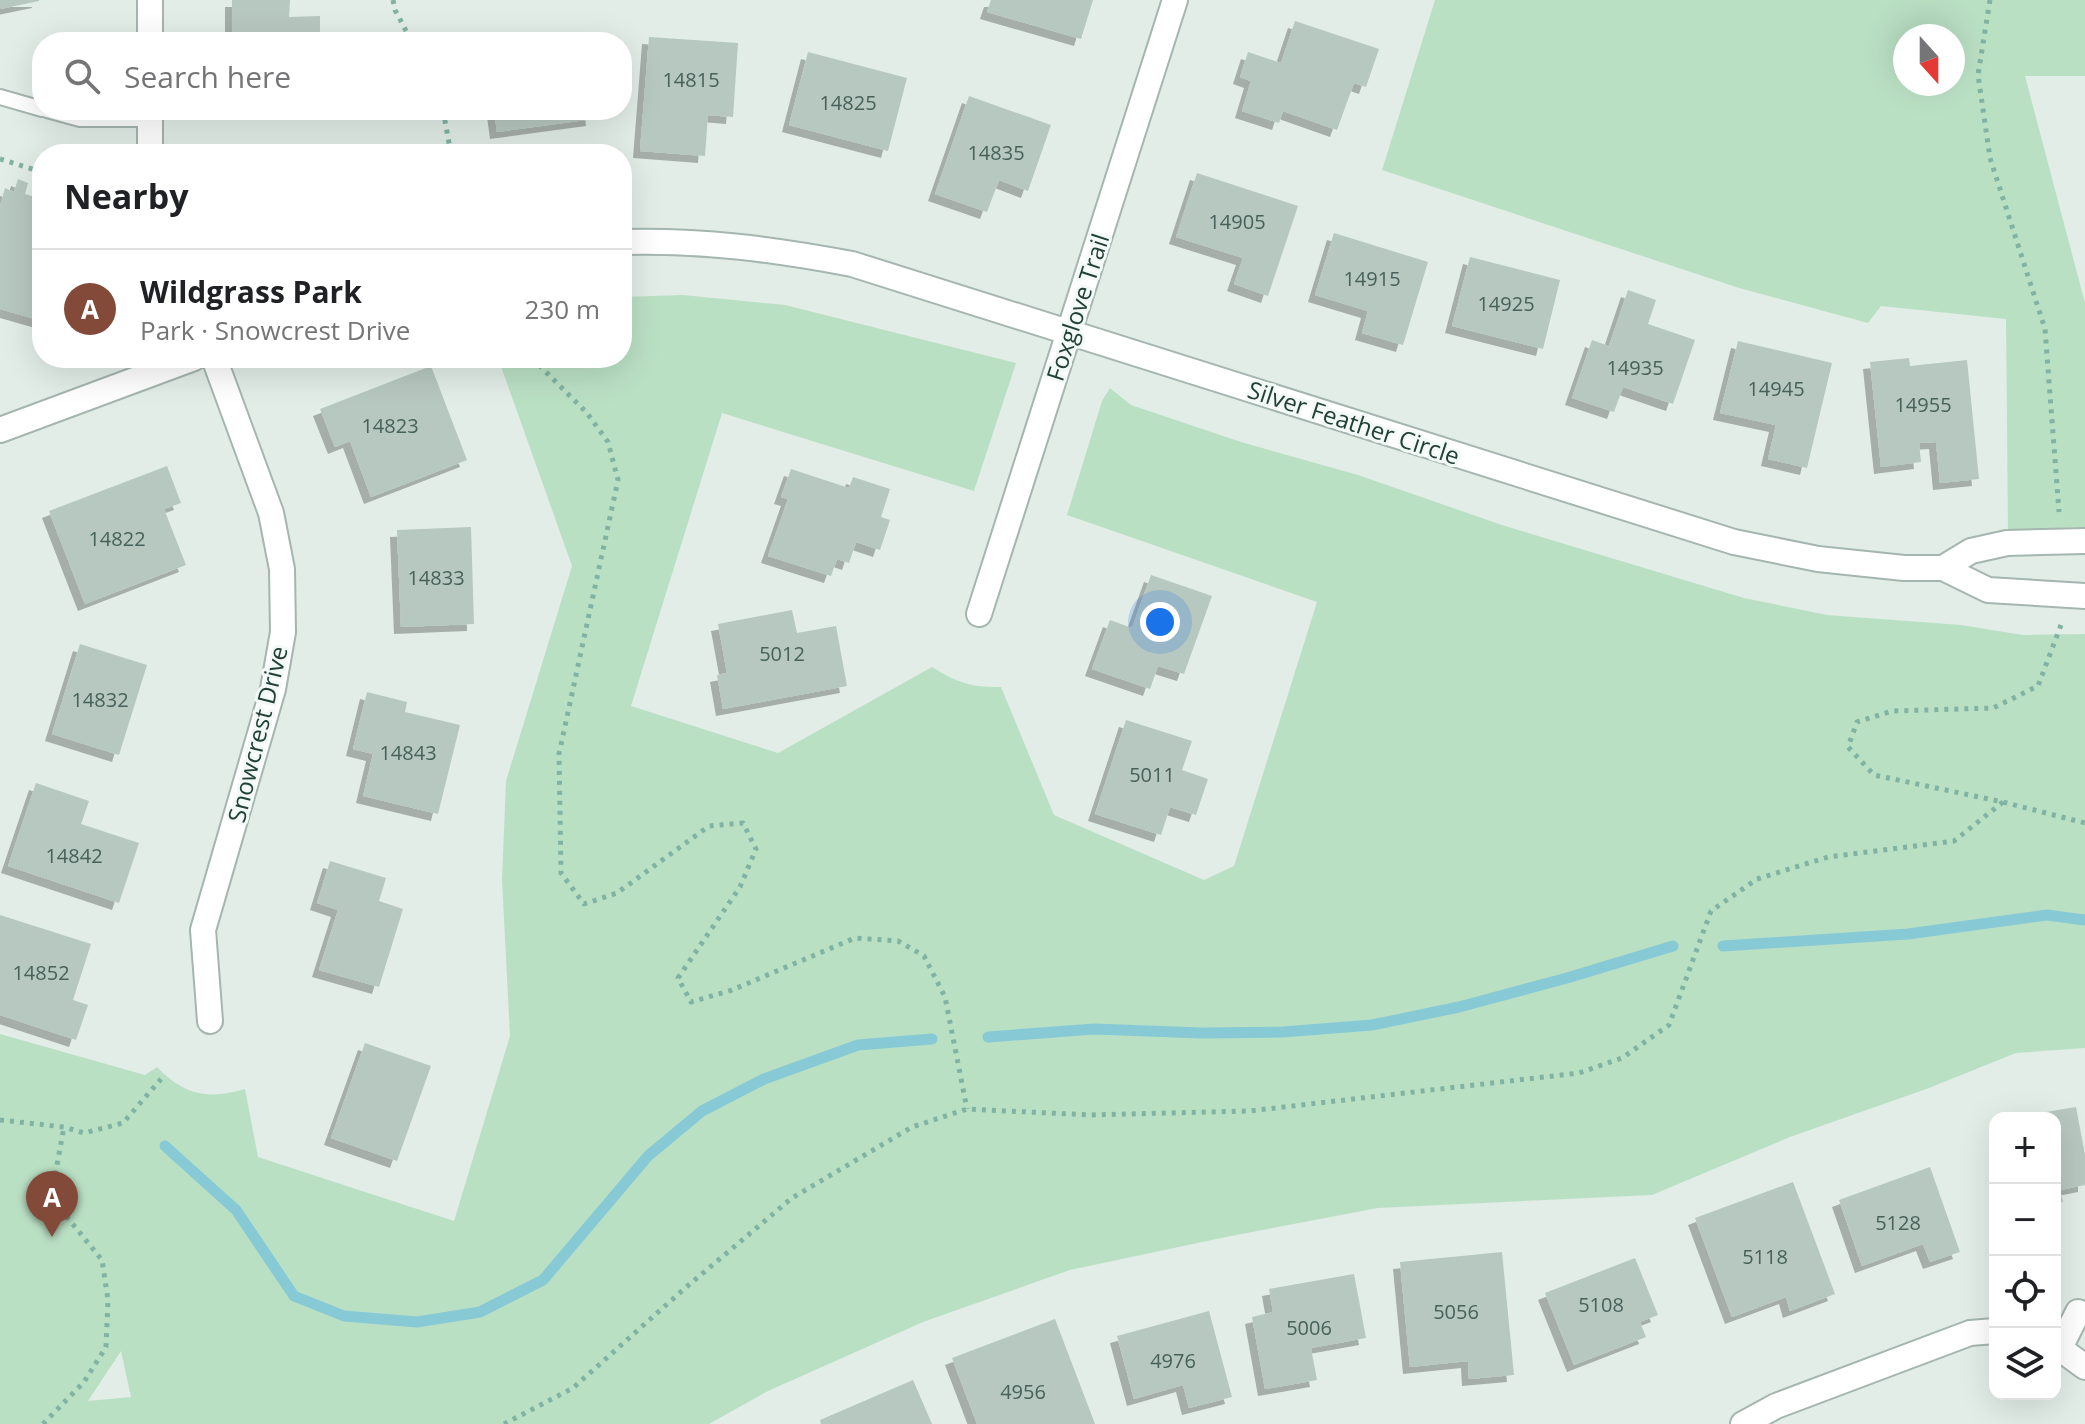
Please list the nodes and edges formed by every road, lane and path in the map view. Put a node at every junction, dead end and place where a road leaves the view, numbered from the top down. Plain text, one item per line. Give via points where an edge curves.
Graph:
1 (150, 0) edge
2 (393, 0) edge
3 (1175, 0) edge
4 (1990, 0) edge
5 (150, 32) edge
6 (407, 32) edge
7 (0, 97) edge
8 (32, 106) edge
9 (150, 120) edge
10 (445, 120) edge
11 (150, 144) edge
12 (449, 144) edge
13 (0, 159) edge
14 (32, 169) edge
15 (632, 242) edge
16 (1069, 331) junction
17 (167, 368) edge
18 (218, 368) edge
19 (542, 368) edge
20 (2, 430) edge
21 (2059, 512) dead end
22 (2085, 541) edge
23 (1943, 568) junction
24 (2085, 596) edge
25 (979, 614) dead end
26 (2061, 625) dead end
27 (2003, 802) junction
28 (2085, 823) edge
29 (210, 1021) dead end
30 (161, 1079) dead end
31 (967, 1109) junction
32 (0, 1120) edge
33 (64, 1127) junction
34 (2078, 1312) dead end
35 (1989, 1331) edge
36 (2061, 1342) edge
37 (2061, 1349) edge
38 (2085, 1367) edge
39 (43, 1424) edge
40 (504, 1424) edge
41 (1743, 1424) edge

1 - 5 street
2 - 6 path
3 - 16 street, Foxglove Trail
4 - 21 path via 1978,75 1990,158 2045,329
7 - 8 lane
9 - 11 street
10 - 12 path
13 - 14 path
15 - 16 street, Silver Feather Circle via 767,248 852,264
16 - 23 street, Silver Feather Circle via 1734,542 1818,559
16 - 25 street, Foxglove Trail
17 - 20 street
18 - 29 street, Snowcrest Drive via 271,513 282,569 283,632 273,689 203,930
19 - 31 path via 608,442 618,480 559,754 561,873 584,904 617,893 709,826 743,823 756,849 740,887 678,978 691,1002 855,938 898,941 924,956 945,997
22 - 23 street via 2007,543 1971,551
23 - 24 street, Silver Feather Circle via 1988,590
26 - 27 path via 2038,686 1993,708 1892,711 1857,722 1848,747 1874,775
27 - 28 path
27 - 31 path via 1954,841 1828,857 1757,879 1711,911 1669,1025 1622,1058 1579,1073 1249,1111 1090,1115
30 - 33 path via 123,1123 84,1133
31 - 40 path via 912,1127 792,1198 573,1388
32 - 33 path
33 - 39 path via 52,1192 102,1260 108,1300 106,1347 84,1382
34 - 36 street
35 - 41 street via 1970,1333 1776,1406
37 - 38 street

